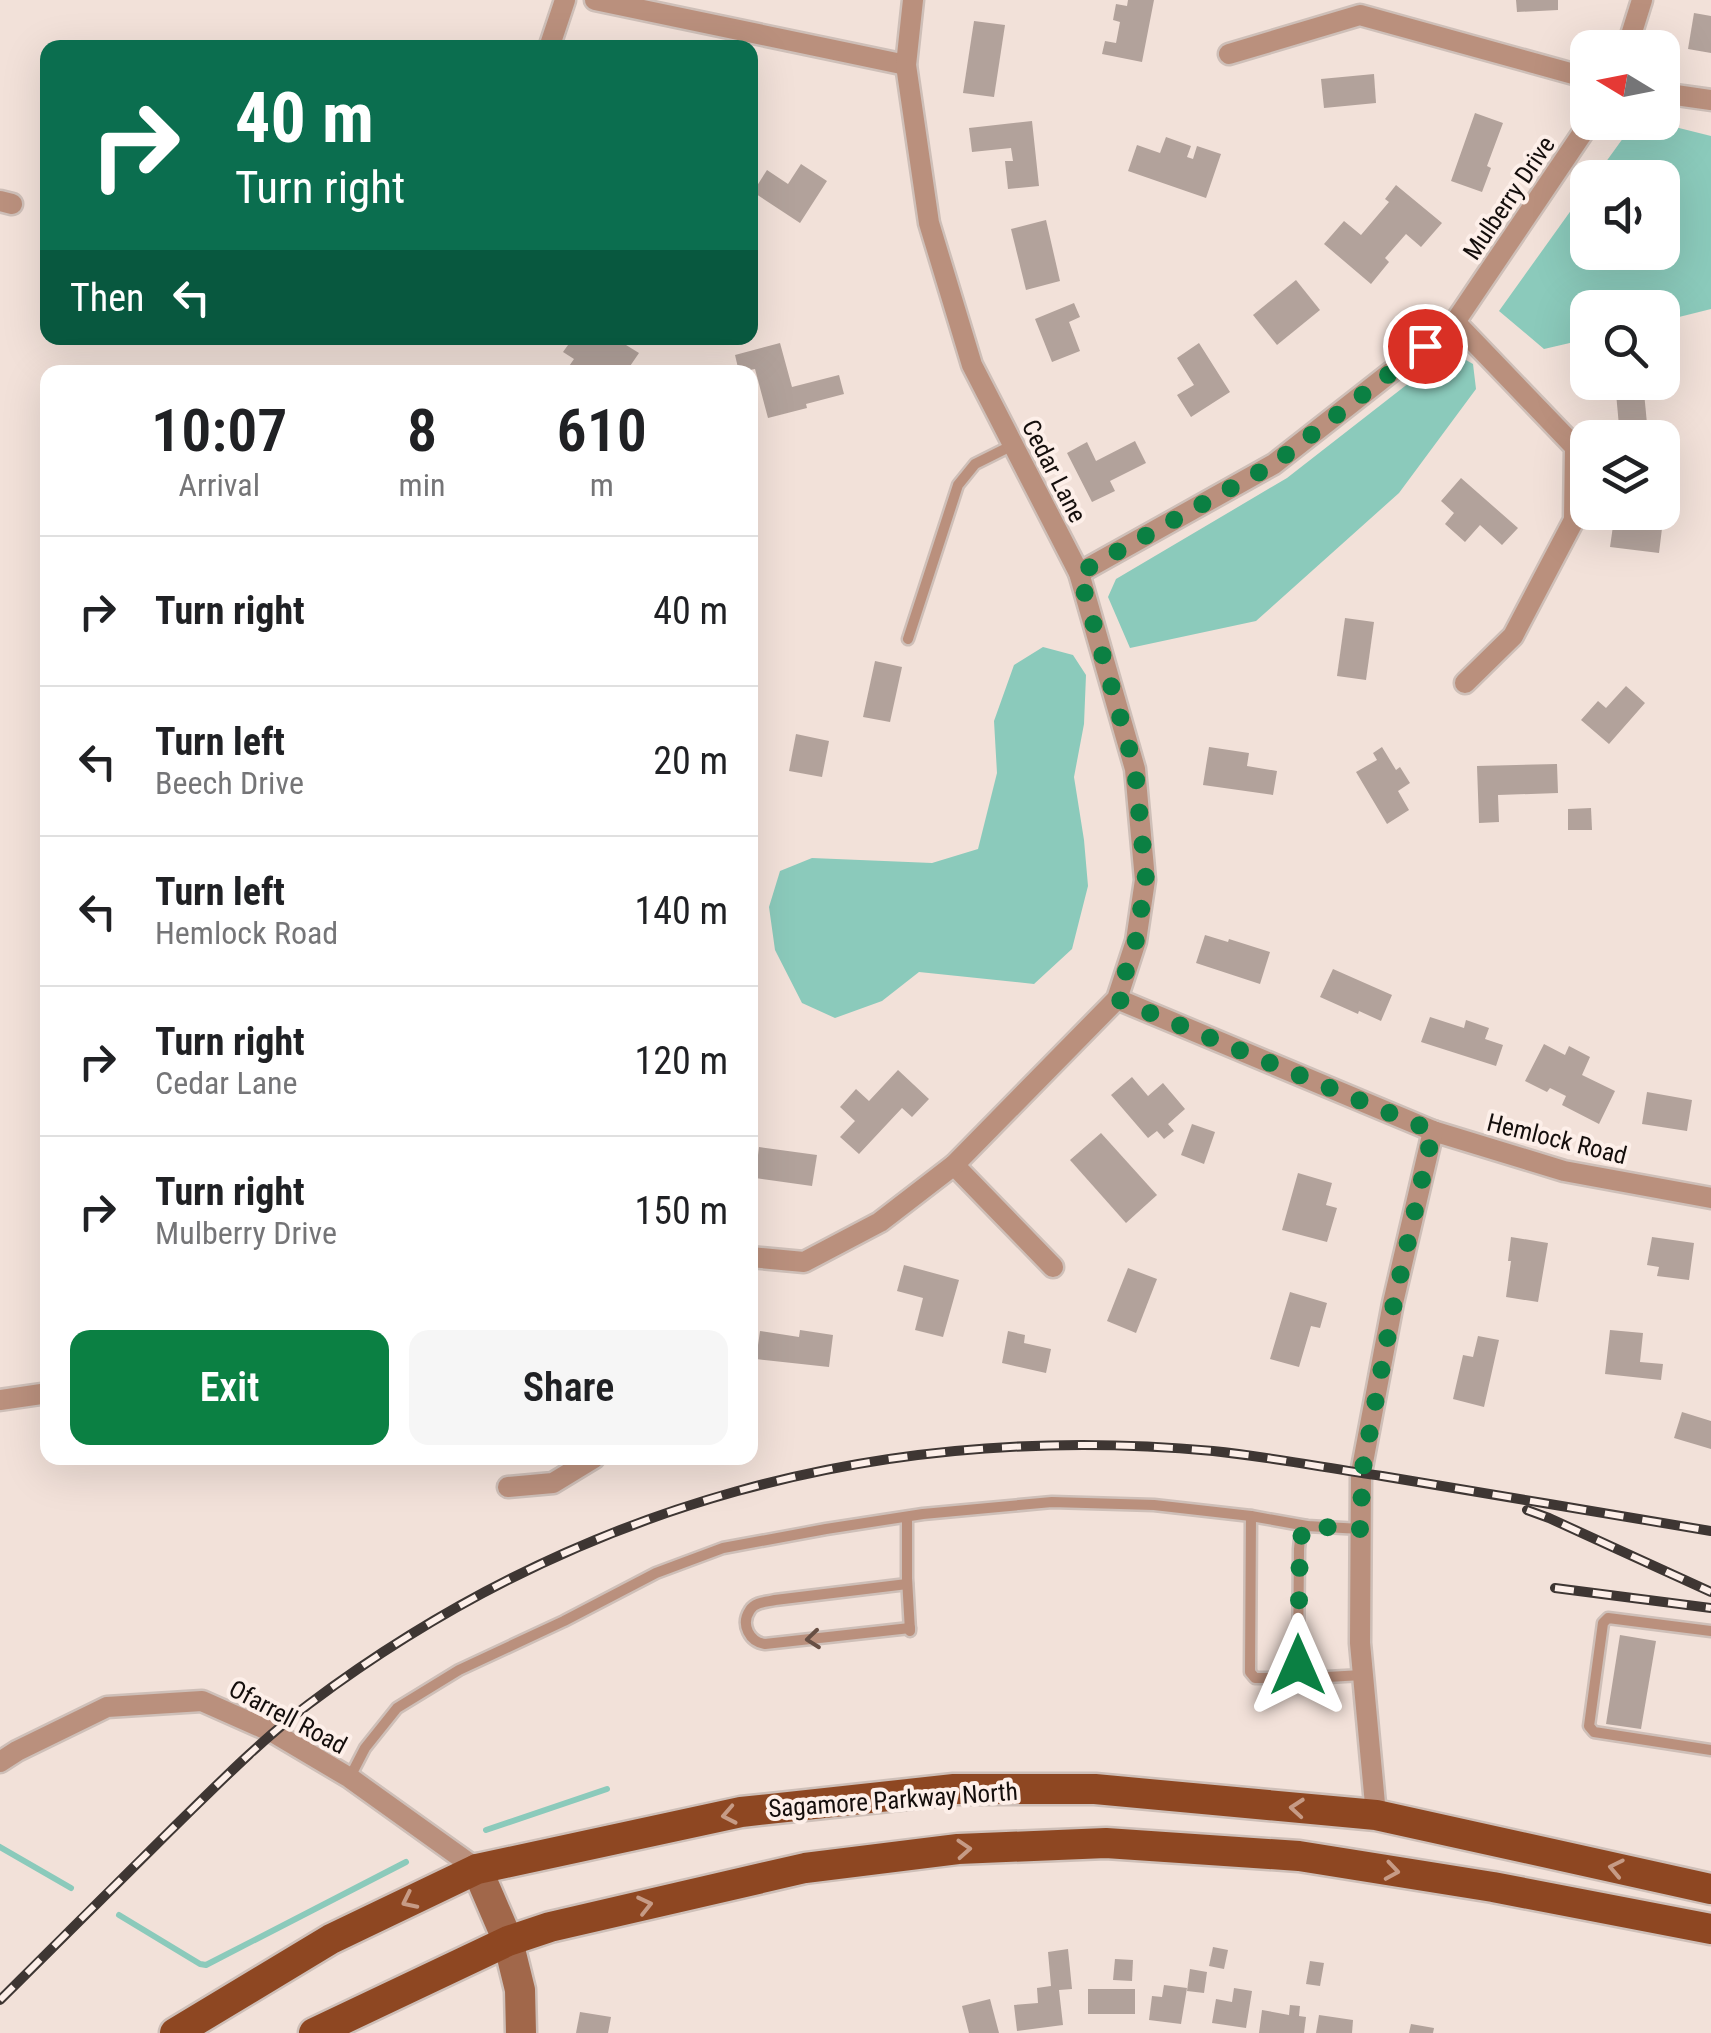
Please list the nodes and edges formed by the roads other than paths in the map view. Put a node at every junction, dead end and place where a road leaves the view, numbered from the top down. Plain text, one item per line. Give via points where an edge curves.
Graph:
1 (564, 0) edge
2 (595, 0) edge
3 (913, 0) edge
4 (1642, 0) edge
5 (1358, 8) edge
6 (1632, 30) edge
7 (552, 40) edge
8 (1230, 54) dead end
9 (906, 65) junction
10 (1570, 73) edge
11 (1680, 96) edge
12 (1711, 100) edge
13 (1578, 140) edge
14 (1456, 322) junction
15 (1013, 446) junction
16 (1079, 573) junction
17 (908, 639) dead end
18 (1465, 683) dead end
19 (1117, 999) junction
20 (1433, 1131) junction
21 (954, 1165) junction
22 (1711, 1198) edge
23 (758, 1258) edge
24 (1053, 1267) dead end
25 (40, 1394) edge
26 (0, 1400) edge
27 (583, 1465) edge
28 (508, 1486) dead end
29 (1252, 1516) junction
30 (907, 1517) junction
31 (1306, 1526) junction
32 (1361, 1529) junction
33 (908, 1584) junction
34 (1711, 1631) edge
35 (1362, 1675) junction
36 (1310, 1678) junction
37 (1711, 1750) edge
38 (0, 1762) edge
39 (350, 1778) junction
40 (1376, 1816) junction
41 (477, 1868) junction
42 (1711, 1889) edge
43 (1711, 1929) edge
44 (508, 1940) junction
45 (175, 2033) edge
46 (314, 2033) edge
47 (521, 2033) edge

1 - 7 street
2 - 9 street
3 - 9 street, Cedar Lane
4 - 6 street
5 - 8 street
5 - 10 street
9 - 15 street, Cedar Lane via 930,222 972,365
11 - 12 street
13 - 14 street, Mulberry Drive
14 - 16 street, Mulberry Drive via 1274,464
14 - 18 street via 1575,446 1574,520 1513,636
15 - 16 street, Cedar Lane
15 - 17 lane via 974,464 958,484
16 - 19 street, Cedar Lane via 1135,769 1146,880
19 - 20 street, Hemlock Road
19 - 21 street, Cedar Lane
20 - 22 street, Hemlock Road via 1564,1171
20 - 32 street via 1362,1473
21 - 23 street, Cedar Lane via 880,1222 804,1262
21 - 24 street
25 - 26 street
27 - 28 street via 553,1483
29 - 30 lane via 1052,1502
29 - 31 lane
29 - 36 lane via 1250,1672 1255,1678
30 - 33 lane
30 - 39 lane via 724,1548 656,1573 458,1670 397,1708
31 - 32 lane
31 - 36 lane via 1299,1549 1298,1665
32 - 35 street
33 -> 33 lane via 910,1631 766,1644 750,1637 746,1622 755,1605
34 - 37 lane via 1608,1618 1589,1726
35 - 36 lane
35 - 40 street
38 - 39 street, Ofarrell Road via 107,1707 202,1701
39 - 41 street, Ofarrell Road
40 -> 41 main road, Sagamore Parkway North via 1095,1789 954,1790 742,1812
42 -> 40 main road, Sagamore Parkway North
41 - 44 street
41 -> 45 main road, Sagamore Parkway North via 331,1938
44 -> 43 main road via 806,1868 958,1848 1106,1843 1300,1856
44 - 46 main road
44 - 47 street

